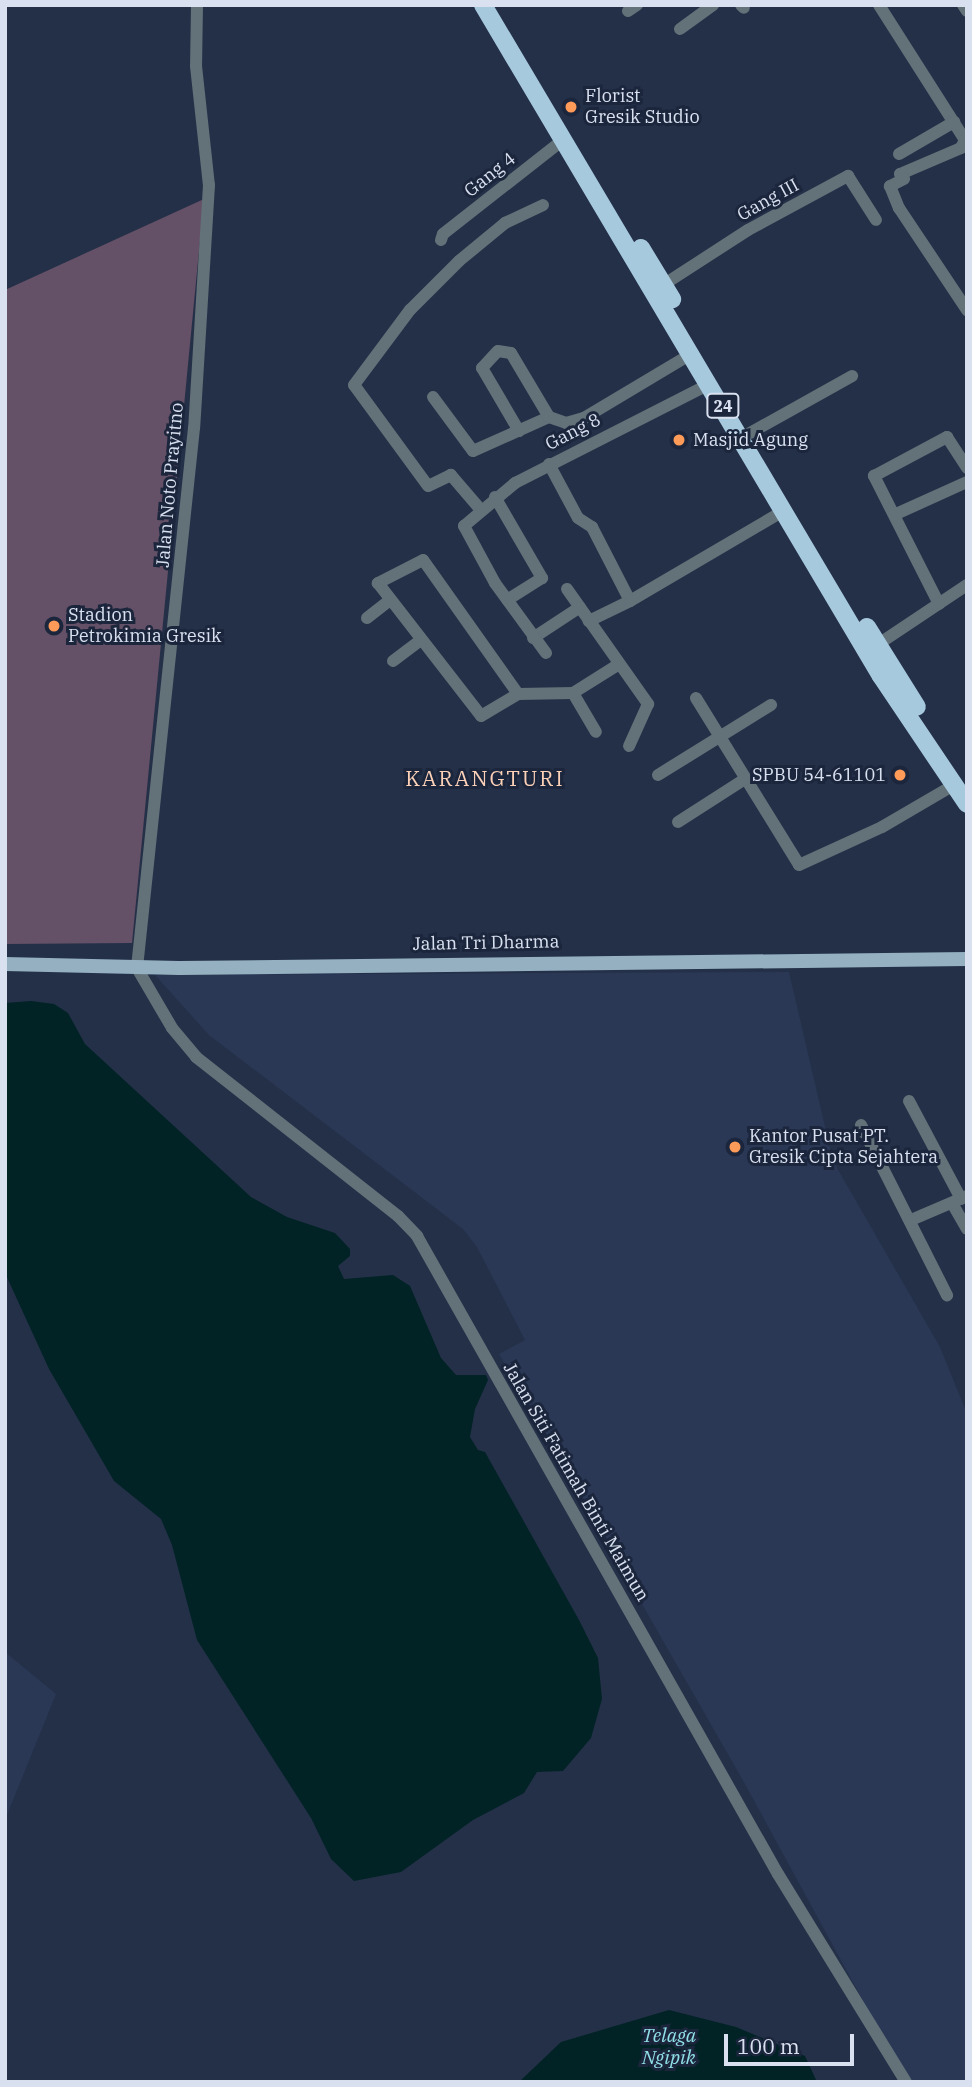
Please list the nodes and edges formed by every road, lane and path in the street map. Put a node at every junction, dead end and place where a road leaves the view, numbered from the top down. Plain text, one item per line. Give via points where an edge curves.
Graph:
1 (197, 5) edge
2 (483, 5) edge
3 (495, 5) edge
4 (713, 5) edge
5 (880, 5) edge
6 (963, 5) edge
7 (967, 10) edge
8 (680, 29) dead end
9 (954, 122) junction
10 (564, 139) junction
11 (899, 154) dead end
12 (543, 205) dead end
13 (876, 219) dead end
14 (441, 240) dead end
15 (663, 285) junction
16 (967, 310) edge
17 (696, 351) junction
18 (852, 376) dead end
19 (709, 384) junction
20 (433, 397) dead end
21 (549, 417) junction
22 (519, 431) junction
23 (750, 433) junction
24 (549, 464) junction
25 (967, 468) edge
26 (967, 481) edge
27 (495, 497) junction
28 (480, 509) junction
29 (785, 510) junction
30 (896, 514) junction
31 (967, 585) edge
32 (567, 589) dead end
33 (507, 600) junction
34 (389, 601) junction
35 (630, 601) junction
36 (939, 604) junction
37 (580, 607) junction
38 (367, 618) dead end
39 (589, 621) junction
40 (533, 638) junction
41 (420, 641) junction
42 (877, 645) junction
43 (546, 653) dead end
44 (393, 662) dead end
45 (617, 666) junction
46 (573, 693) junction
47 (518, 694) junction
48 (696, 698) dead end
49 (771, 705) dead end
50 (596, 732) dead end
51 (720, 737) junction
52 (629, 746) dead end
53 (658, 775) dead end
54 (745, 779) junction
55 (960, 785) edge
56 (967, 804) edge
57 (678, 822) dead end
58 (967, 959) edge
59 (5, 964) edge
60 (137, 968) junction
61 (909, 1101) dead end
62 (861, 1125) dead end
63 (960, 1199) edge
64 (911, 1220) junction
65 (967, 1229) edge
66 (947, 1295) dead end
67 (906, 2082) edge

1 - 60 street, Jalan Noto Prayitno via 196,66 209,185 194,428
2 - 10 highway, 24
3 - 15 highway, 24
4 - 8 street
5 - 9 street
6 - 7 street
9 - 11 street
9 - 16 street via 964,146 900,174 904,179 890,186 899,208
10 - 14 street, Gang 4
10 - 17 highway, 24
12 - 28 street via 516,215 467,254 410,310 354,386 428,486 451,475
13 - 15 street, Gang III via 848,176 748,230
15 - 17 highway, 24
17 - 19 highway, 24
17 - 21 street via 584,418 566,424
17 - 23 highway, 24
18 - 23 street
19 - 24 street, Gang 8
19 - 29 highway, 24
20 - 22 street via 473,451
21 - 22 street
21 - 22 street via 511,354 498,351 482,368
23 - 42 highway, 24
24 - 27 street, Gang 8
24 - 35 street via 578,518 592,527
25 - 30 street via 947,437 874,475
26 - 30 street
27 - 28 street, Gang 8
27 - 33 street via 542,578
28 - 33 street, Gang 8 via 464,528
29 - 35 street
29 - 55 highway, 24 via 881,676
30 - 36 street via 892,520
31 - 36 street
32 - 37 street
33 - 40 street
34 - 38 street
34 - 41 street
34 - 47 street via 378,583 423,560
35 - 39 street
36 - 42 street
37 - 39 street
37 - 40 street
39 - 45 street
40 - 43 street
41 - 44 street
41 - 47 street via 481,716
42 - 55 highway, 24
45 - 46 street
45 - 52 street via 648,706
46 - 47 street
46 - 50 street
48 - 51 street
49 - 51 street
51 - 53 street
51 - 54 street
54 - 55 street via 799,865
54 - 57 street
55 - 56 highway, 24
58 - 60 main road, Jalan Tri Dharma
59 - 60 main road, Jalan Tri Dharma
60 - 67 street, Jalan Siti Fatimah Binti Maimun via 196,1057 398,1216 417,1236 778,1874
61 - 63 street
62 - 64 street
63 - 64 street
63 - 65 street
64 - 66 street

